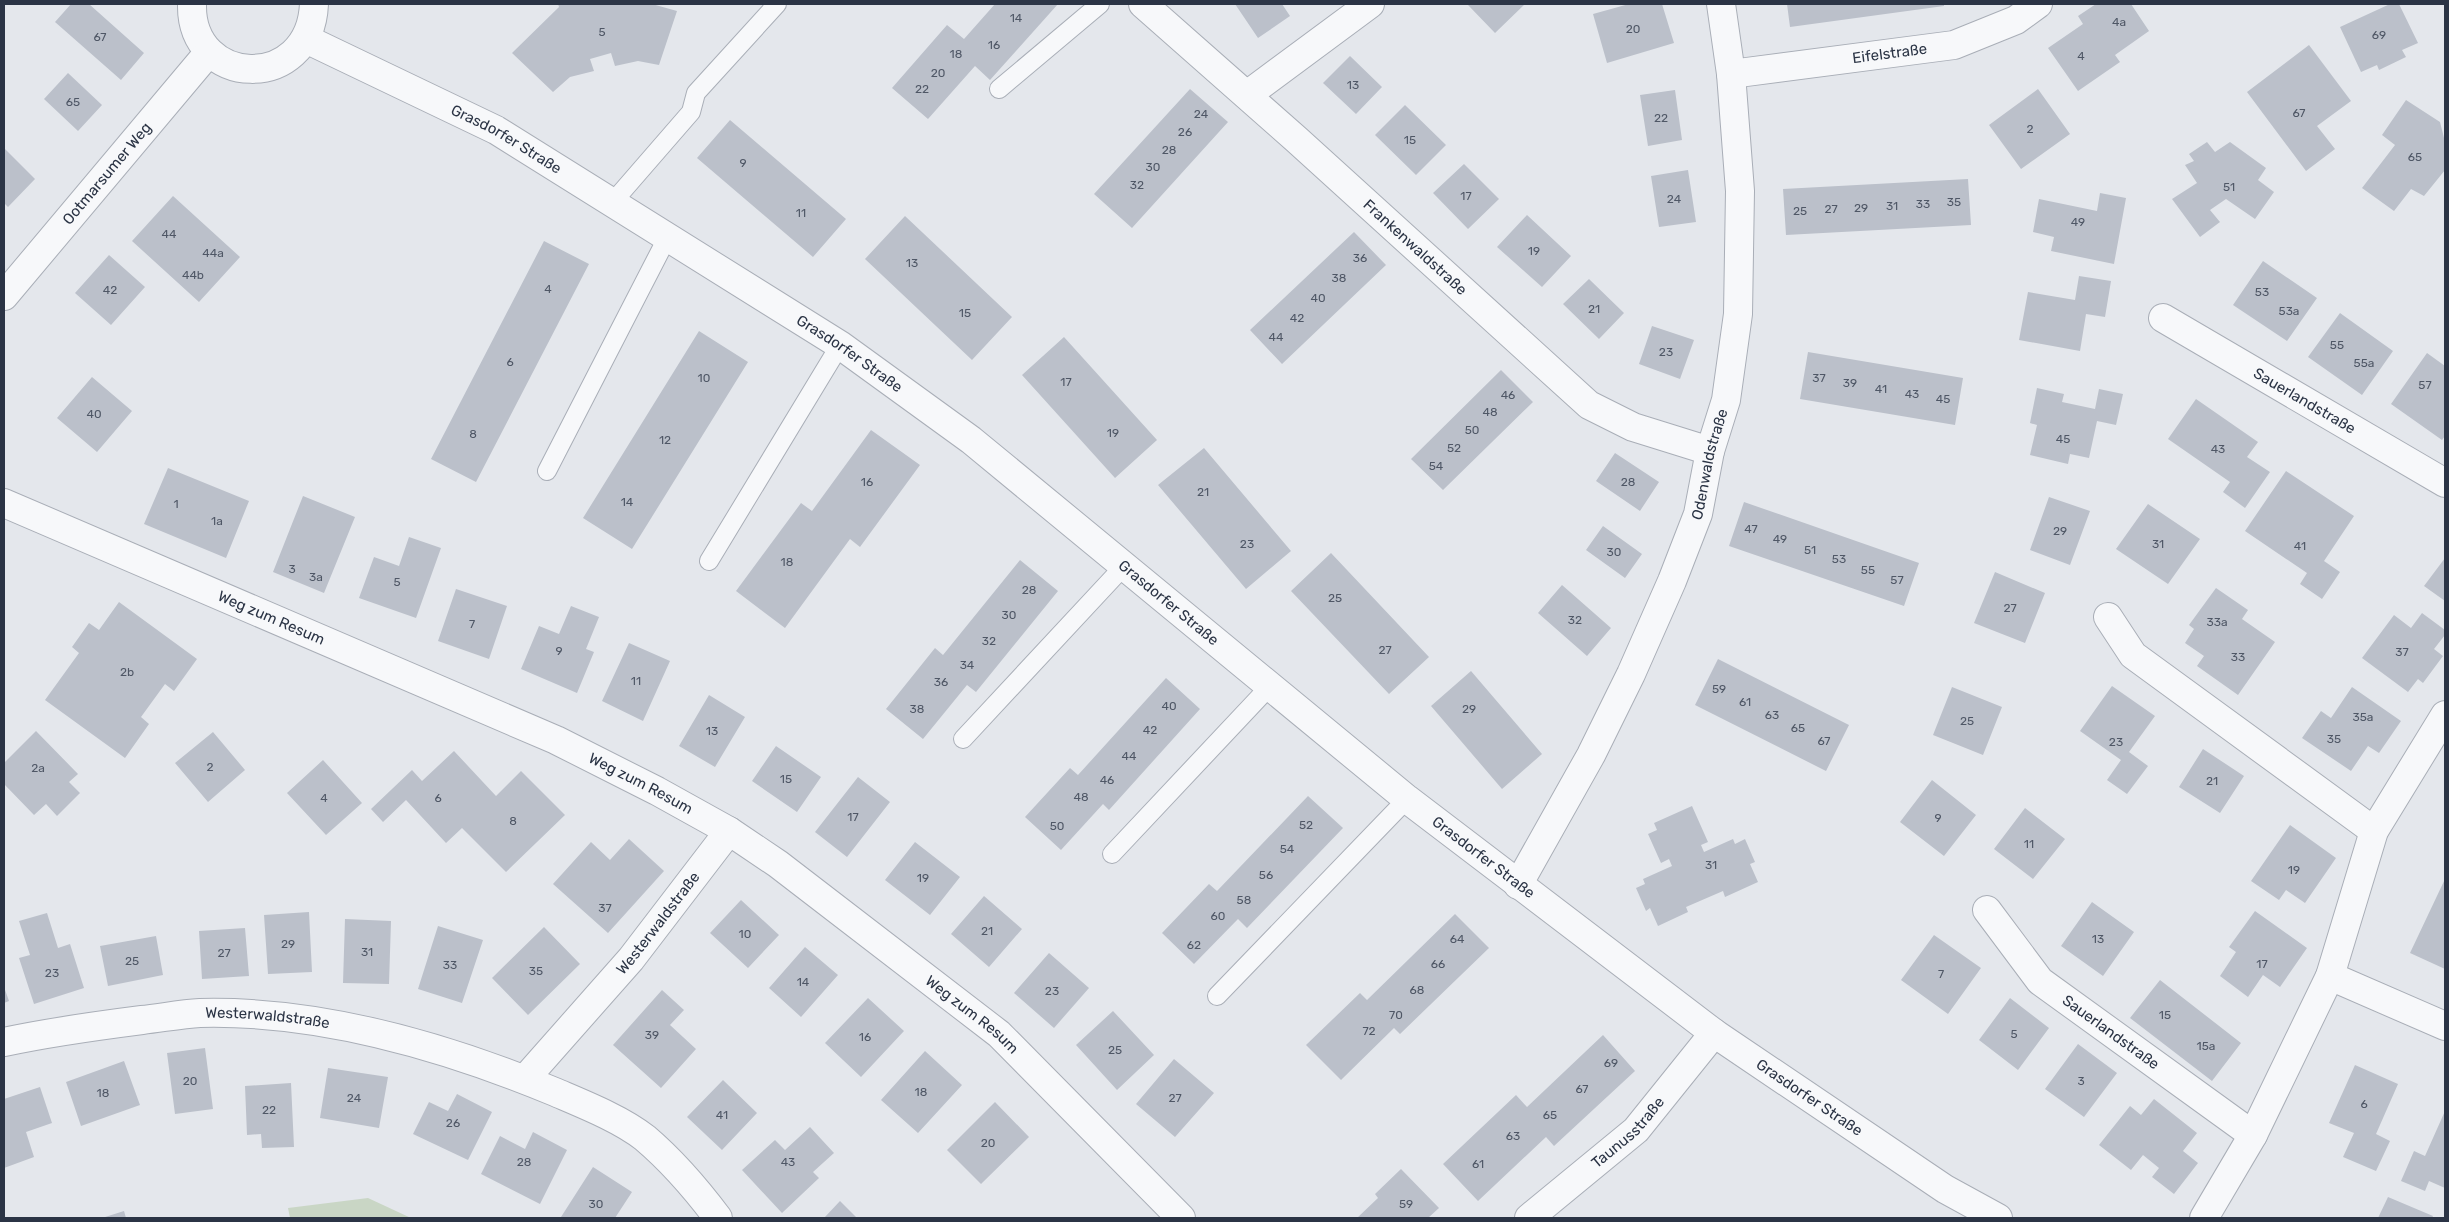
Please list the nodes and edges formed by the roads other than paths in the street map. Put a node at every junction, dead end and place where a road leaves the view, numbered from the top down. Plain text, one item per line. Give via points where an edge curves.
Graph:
1 (192, 4) edge
2 (314, 4) edge
3 (777, 4) edge
4 (1100, 4) edge
5 (1142, 4) edge
6 (1370, 4) edge
7 (1721, 4) edge
8 (2038, 4) edge
9 (306, 39) junction
10 (209, 52) junction
11 (1732, 74) junction
12 (999, 89) dead end
13 (1246, 95) junction
14 (612, 204) junction
15 (667, 238) junction
16 (4, 296) edge
17 (2163, 318) dead end
18 (840, 345) junction
19 (1710, 451) junction
20 (547, 471) dead end
21 (2445, 483) edge
22 (4, 503) edge
23 (709, 561) dead end
24 (1124, 566) junction
25 (2108, 617) dead end
26 (1270, 686) junction
27 (2445, 715) edge
28 (963, 739) dead end
29 (1407, 800) junction
30 (2374, 830) junction
31 (729, 832) junction
32 (1112, 854) dead end
33 (1518, 885) junction
34 (1987, 910) dead end
35 (2330, 976) junction
36 (1217, 996) dead end
37 (2445, 1026) edge
38 (1714, 1033) junction
39 (4, 1042) edge
40 (525, 1079) junction
41 (2253, 1135) junction
42 (718, 1218) edge
43 (1181, 1218) edge
44 (1529, 1218) edge
45 (1998, 1218) edge
46 (2204, 1218) edge

1 - 10 street via 193,22
2 - 9 street via 313,21
3 - 14 lane via 696,93 691,112
4 - 12 lane
5 - 13 street, Frankenwaldstraße
6 - 13 street
7 - 11 street, Odenwaldstraße
8 - 11 street, Eifelstraße via 2016,20 1954,45
9 - 10 street via 292,56 272,67 250,70 228,64
9 - 14 street, Grasdorfer Straße via 496,130
10 - 16 street, Ootmarsumer Weg
11 - 19 street, Odenwaldstraße via 1740,192 1738,314 1726,400
13 - 19 street, Frankenwaldstraße via 1589,405 1633,427
14 - 15 street, Grasdorfer Straße
15 - 18 street, Grasdorfer Straße
15 - 20 lane
17 - 21 street, Sauerlandstraße
18 - 23 lane
18 - 24 street, Grasdorfer Straße via 971,440
19 - 33 street, Odenwaldstraße via 1698,514 1631,674 1591,756
22 - 31 street, Weg zum Resum via 556,740
24 - 26 street, Grasdorfer Straße
24 - 28 lane
25 - 30 street via 2133,655
26 - 29 street, Grasdorfer Straße
26 - 32 lane
27 - 30 street
29 - 33 street, Grasdorfer Straße
29 - 36 lane
30 - 35 street
31 - 40 street, Westerwaldstraße via 631,958
31 - 43 street, Weg zum Resum via 778,864 999,1034
33 - 38 street, Grasdorfer Straße
34 - 41 street, Sauerlandstraße via 2040,981
35 - 37 street
35 - 41 street
38 - 44 street, Taunusstraße via 1636,1130
38 - 45 street, Grasdorfer Straße via 1944,1189
39 - 40 street, Westerwaldstraße via 61,1030 199,1013 272,1016 394,1038
40 - 42 street, Westerwaldstraße via 590,1107 644,1138 699,1192
41 - 46 street

